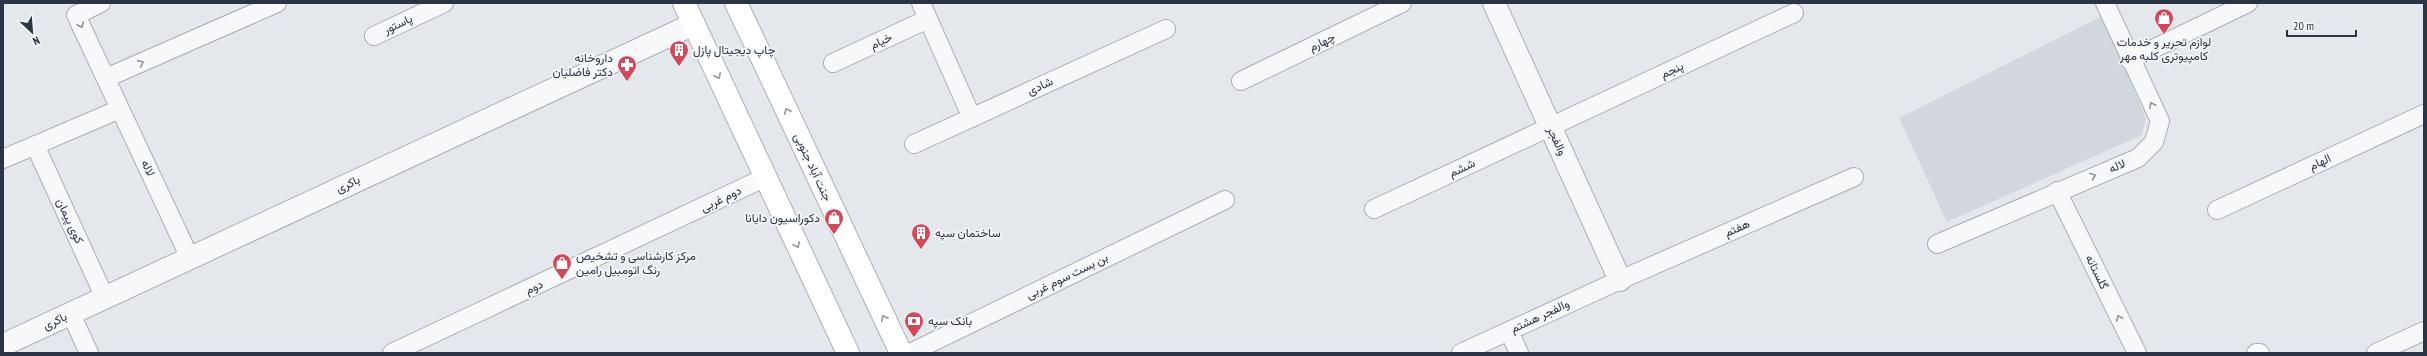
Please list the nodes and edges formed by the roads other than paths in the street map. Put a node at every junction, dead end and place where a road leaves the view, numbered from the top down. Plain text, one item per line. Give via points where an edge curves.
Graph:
1 (101, 3) edge
2 (277, 3) edge
3 (444, 3) edge
4 (684, 3) edge
5 (1402, 3) edge
6 (1494, 3) edge
7 (2105, 3) edge
8 (2248, 3) edge
9 (740, 4) edge
10 (925, 11) edge
11 (1794, 13) dead end
12 (694, 24) junction
13 (1166, 28) dead end
14 (374, 36) dead end
15 (2130, 60) junction
16 (833, 63) dead end
17 (106, 78) junction
18 (1242, 81) dead end
19 (120, 109) junction
20 (2424, 114) edge
21 (972, 118) junction
22 (1550, 126) junction
23 (914, 144) dead end
24 (35, 145) junction
25 (3, 159) edge
26 (766, 177) junction
27 (1854, 177) dead end
28 (2057, 191) junction
29 (1225, 200) dead end
30 (1374, 209) dead end
31 (2217, 210) dead end
32 (676, 221) joint
33 (1937, 244) dead end
34 (190, 258) junction
35 (1620, 280) junction
36 (105, 298) junction
37 (71, 314) junction
38 (1509, 331) junction
39 (2424, 331) edge
40 (3, 345) edge
41 (89, 353) edge
42 (392, 353) edge
43 (848, 353) edge
44 (901, 353) edge
45 (910, 353) edge
46 (1461, 353) edge
47 (1519, 353) edge
48 (2136, 353) edge
49 (2256, 353) edge
50 (2260, 353) edge
51 (2376, 353) edge

1 -> 17 street, لاله via 76,15
17 -> 2 street
3 - 14 street, پاستور
4 - 12 main road
5 - 18 street, چهارم
6 - 22 street, والفجر
7 - 15 street, لاله
8 - 15 street
44 -> 9 main road, جنت آباد جنوبی
10 - 16 street, خیام
10 - 21 street
11 - 22 street, پنجم
12 -> 26 main road
12 - 34 street, باکری
13 - 21 street, شادی
28 -> 15 street, لاله via 2138,158 2154,142 2160,121
17 - 19 street, لاله
19 - 24 street
19 - 34 street, لاله
20 - 31 street, الهام
21 - 23 street, شادی
22 - 30 street, ششم
22 - 35 street, والفجر
24 - 25 street
24 - 36 street, کوی پیمان
26 - 32 street, دوم غربی
26 -> 43 main road
27 - 35 street, هفتم
28 - 33 street, لاله
48 -> 28 street, گلستانه
29 - 45 street, بن بست سوم غربی
32 - 42 street, دوم
34 - 36 street, باکری
35 - 38 street, والفجر هشتم
36 - 37 street, باکری
37 - 40 street, باکری
37 - 41 street
38 - 46 street, والفجر هشتم
38 - 47 street
39 - 51 street
49 - 50 street

